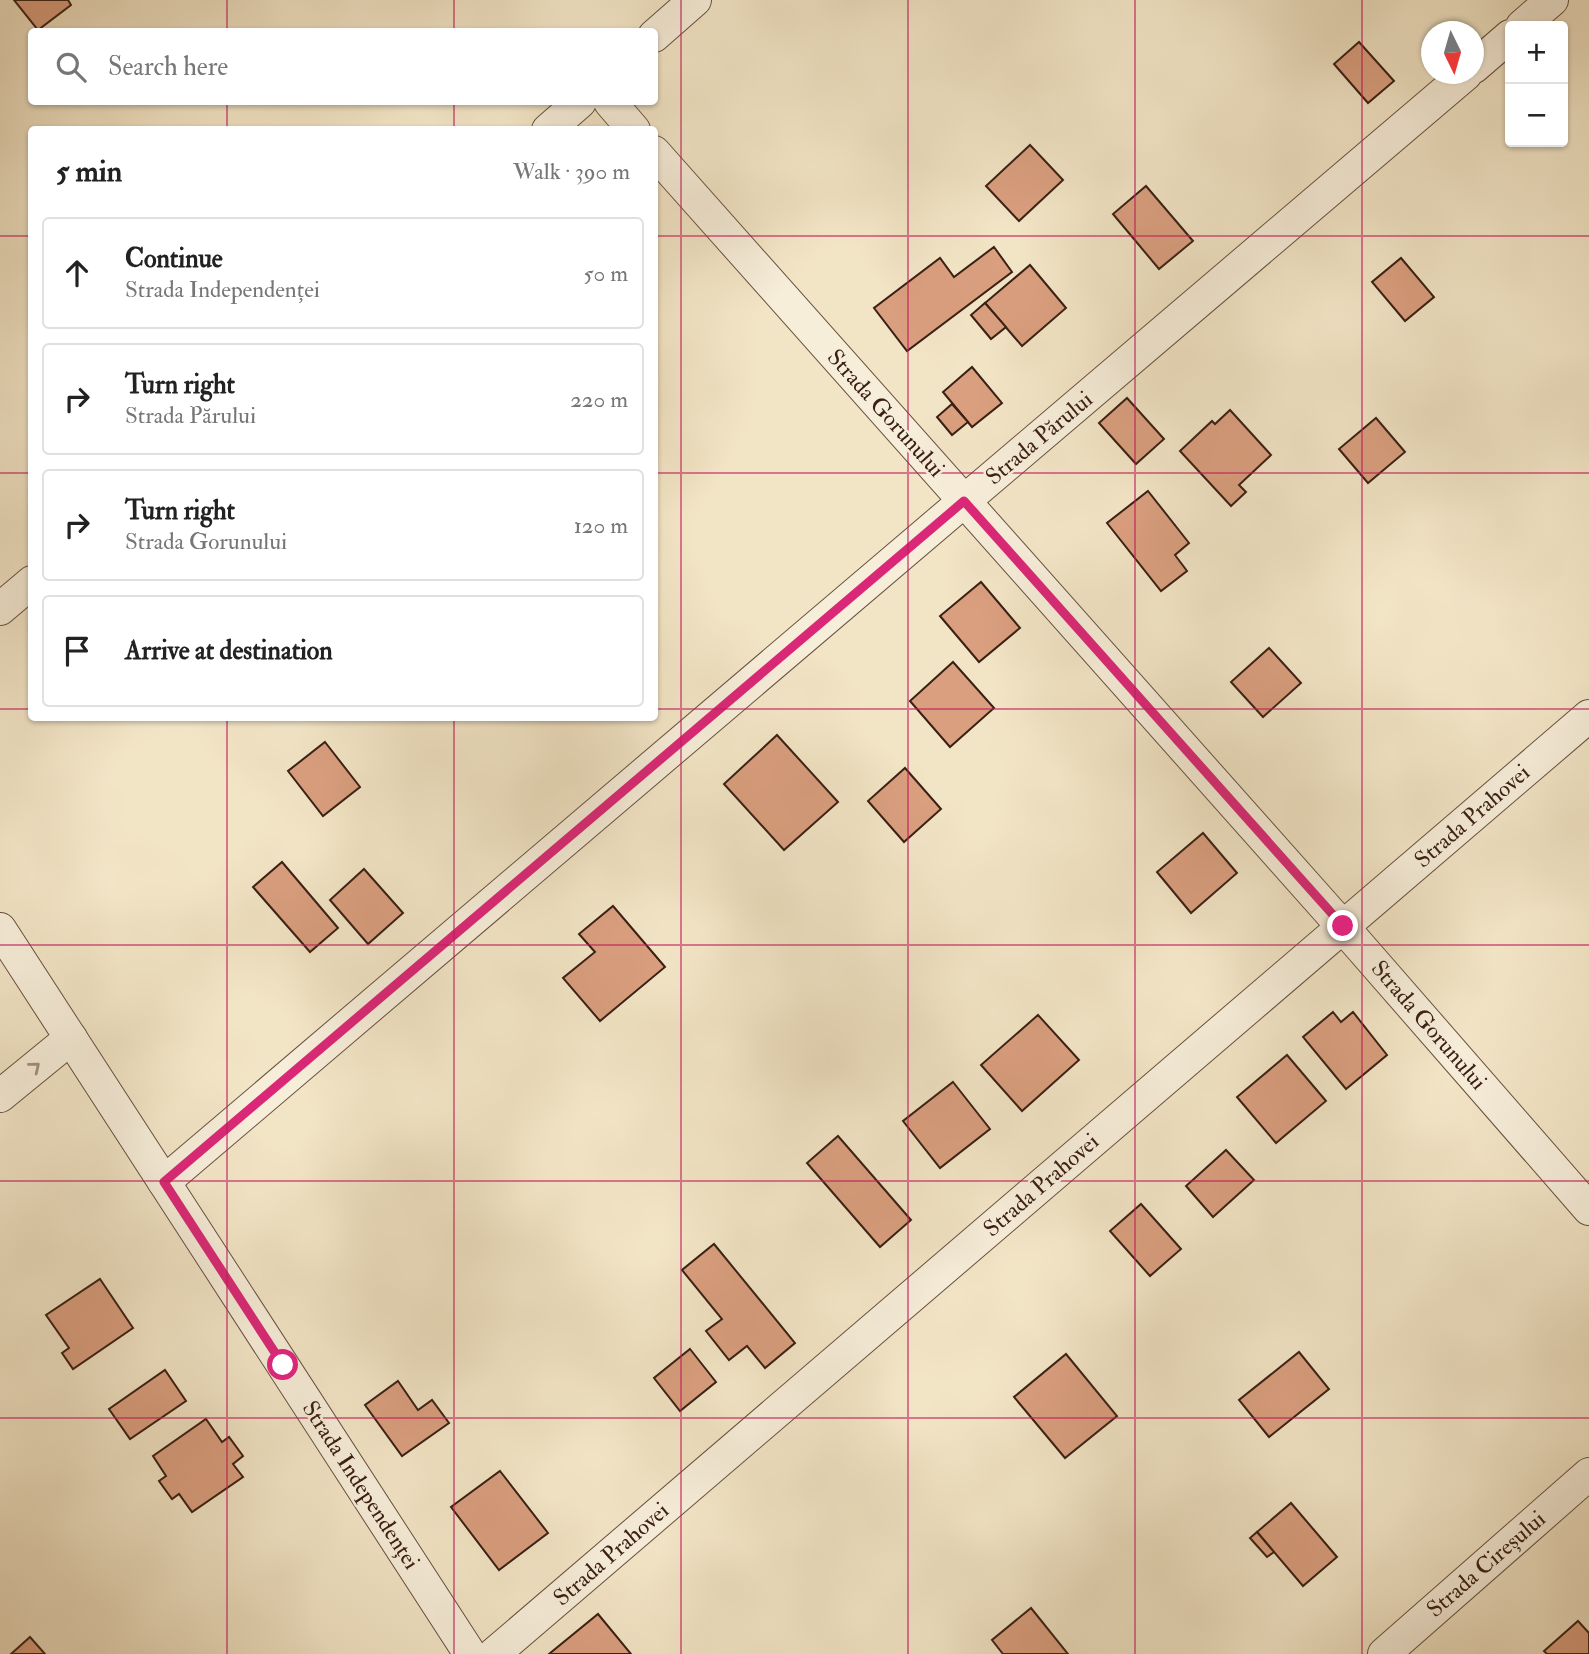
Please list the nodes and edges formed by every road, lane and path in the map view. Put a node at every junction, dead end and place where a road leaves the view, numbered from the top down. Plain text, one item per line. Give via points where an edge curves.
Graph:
1 (695, 0) edge
2 (1552, 0) edge
3 (1527, 21) edge
4 (658, 32) edge
5 (1505, 40) edge
6 (1484, 58) edge
7 (1454, 84) edge
8 (577, 105) edge
9 (613, 105) edge
10 (553, 126) edge
11 (631, 126) edge
12 (658, 157) edge
13 (964, 501) junction
14 (28, 585) edge
15 (0, 609) edge
16 (1589, 716) edge
17 (1343, 926) junction
18 (0, 929) edge
19 (71, 1038) junction
20 (0, 1096) edge
21 (164, 1182) junction
22 (1589, 1209) edge
23 (1589, 1474) edge
24 (470, 1654) edge
25 (494, 1654) edge
26 (1384, 1654) edge

1 - 4 street
2 - 3 street
5 - 6 street
7 - 13 street, Strada Părului
8 - 10 street
9 - 11 street
12 - 13 street, Strada Gorunului
13 - 17 street, Strada Gorunului
13 - 21 street, Strada Părului
14 - 15 street
16 - 17 street, Strada Prahovei
17 - 22 street, Strada Gorunului
17 - 25 street, Strada Prahovei
18 - 19 street, Strada Independenței
20 -> 19 street
19 - 21 street, Strada Independenței
21 - 24 street, Strada Independenței
23 - 26 street, Strada Cireșului

